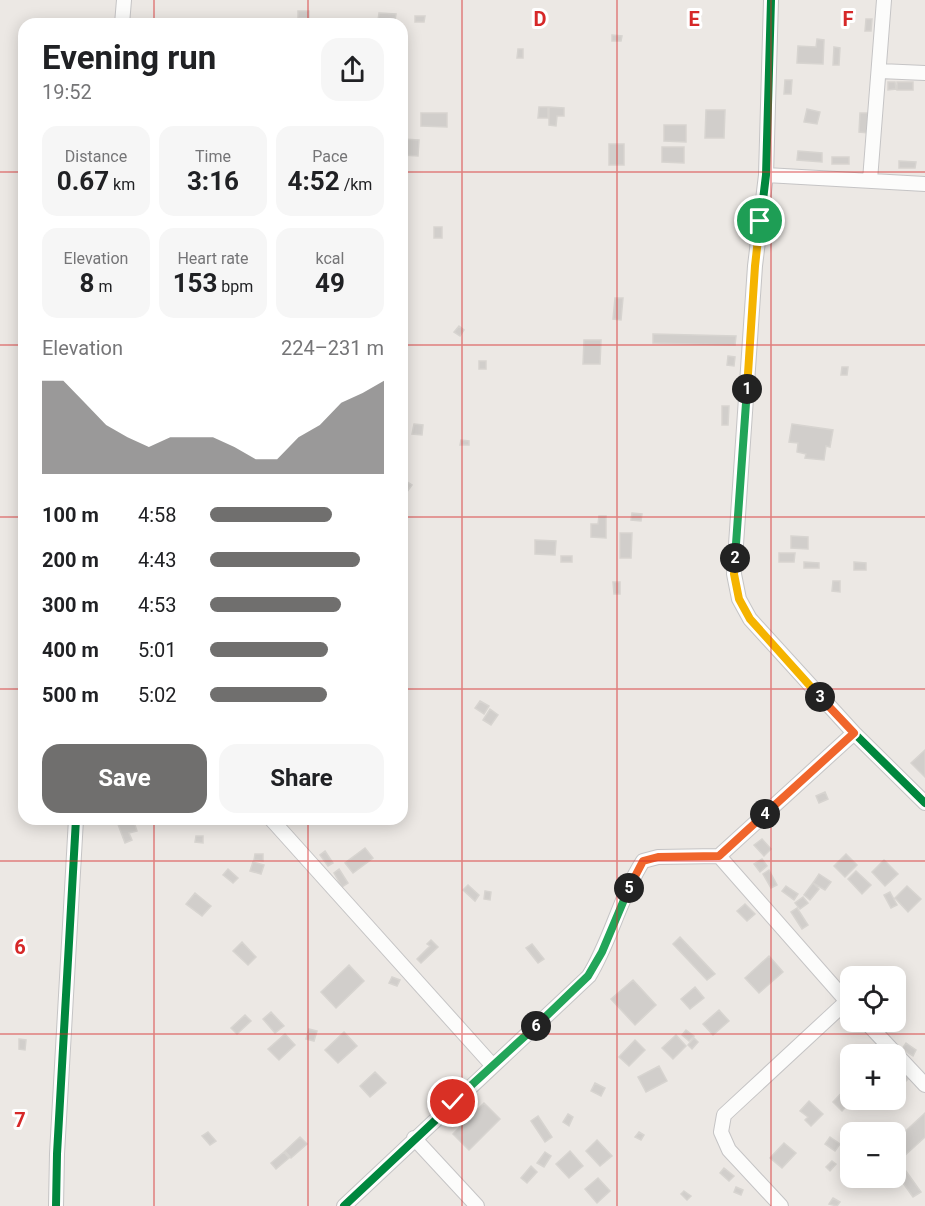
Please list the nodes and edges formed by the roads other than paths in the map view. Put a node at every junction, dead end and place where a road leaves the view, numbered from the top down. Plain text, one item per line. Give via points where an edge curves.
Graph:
1 (124, 0) edge
2 (771, 0) edge
3 (884, 0) edge
4 (122, 18) edge
5 (880, 71) junction
6 (925, 73) edge
7 (766, 175) junction
8 (870, 180) junction
9 (925, 184) edge
10 (854, 733) junction
11 (925, 802) edge
12 (76, 825) edge
13 (276, 825) edge
14 (719, 856) junction
15 (840, 993) edge
16 (840, 1011) edge
17 (875, 1032) edge
18 (493, 1066) junction
19 (925, 1085) edge
20 (414, 1138) junction
21 (56, 1206) edge
22 (344, 1206) edge
23 (477, 1206) edge
24 (781, 1206) edge

1 - 4 street
2 - 7 street
3 - 5 street
5 - 6 street
5 - 8 street
7 - 8 street
7 - 10 street via 755,266 734,574 739,599 750,619
8 - 9 street
10 - 11 street
10 - 14 street
12 - 21 street
13 - 18 street
14 - 15 street
14 - 18 street via 658,857 643,861 588,976
16 - 24 street via 724,1115 721,1132 729,1150
17 - 19 street
18 - 20 street
20 - 22 street
20 - 23 street

